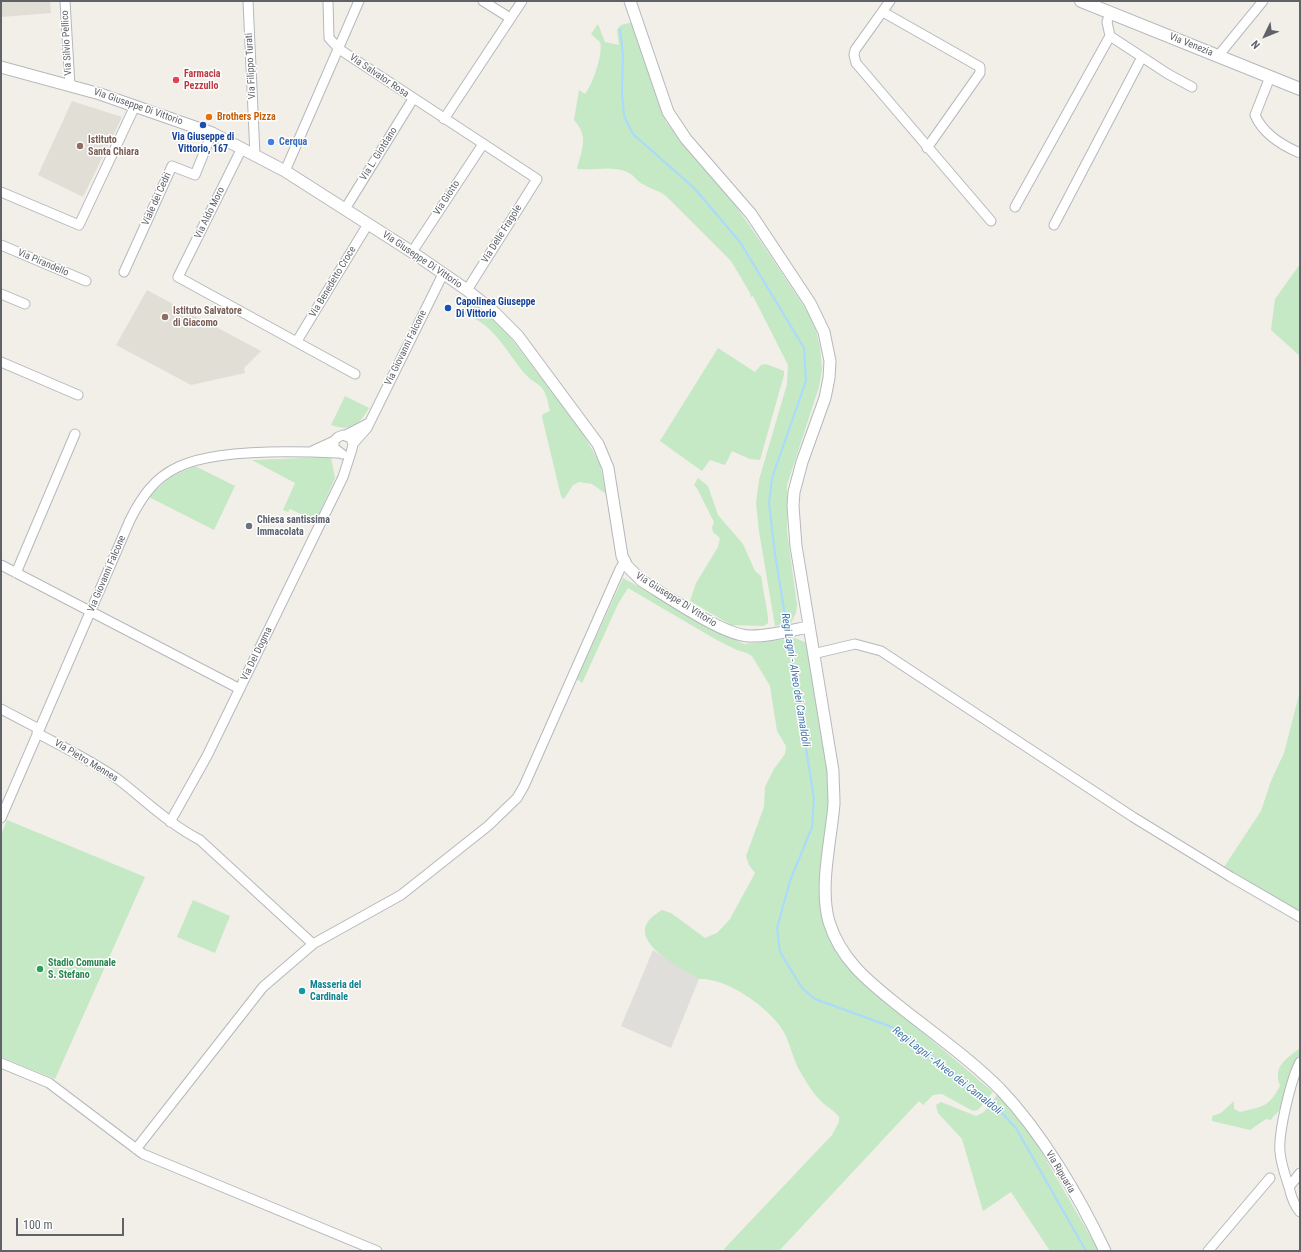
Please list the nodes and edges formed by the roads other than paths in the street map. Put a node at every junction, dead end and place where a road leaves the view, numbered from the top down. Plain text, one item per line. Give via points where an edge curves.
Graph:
1 (65, 1) edge
2 (248, 1) edge
3 (328, 1) edge
4 (359, 1) edge
5 (483, 1) edge
6 (522, 1) edge
7 (630, 1) edge
8 (890, 1) edge
9 (1082, 1) edge
10 (1263, 1) edge
11 (882, 12) junction
12 (1110, 12) junction
13 (510, 18) junction
14 (1110, 36) junction
15 (339, 49) junction
16 (1218, 56) junction
17 (1142, 57) junction
18 (2, 69) edge
19 (1270, 77) junction
20 (70, 86) junction
21 (1192, 87) dead end
22 (1300, 89) edge
23 (413, 99) junction
24 (136, 106) junction
25 (444, 119) junction
26 (212, 133) junction
27 (483, 144) junction
28 (242, 148) junction
29 (927, 148) junction
30 (1300, 153) edge
31 (255, 155) junction
32 (285, 171) junction
33 (537, 179) joint
34 (1, 192) edge
35 (1015, 207) dead end
36 (345, 210) junction
37 (991, 221) dead end
38 (368, 224) junction
39 (1054, 225) dead end
40 (1, 245) edge
41 (412, 252) junction
42 (124, 272) dead end
43 (443, 274) junction
44 (86, 281) dead end
45 (467, 290) junction
46 (1, 294) edge
47 (25, 304) dead end
48 (297, 341) junction
49 (1, 362) edge
50 (355, 374) dead end
51 (78, 395) dead end
52 (369, 423) junction
53 (76, 434) dead end
54 (346, 435) junction
55 (334, 441) junction
56 (352, 447) junction
57 (311, 451) junction
58 (340, 454) junction
59 (339, 483) junction
60 (625, 561) junction
61 (1, 565) edge
62 (16, 574) junction
63 (90, 613) junction
64 (808, 627) junction
65 (815, 654) junction
66 (240, 689) junction
67 (1, 709) edge
68 (38, 731) junction
69 (1, 818) edge
70 (170, 822) junction
71 (1300, 917) edge
72 (313, 944) junction
73 (1300, 1062) edge
74 (1, 1063) edge
75 (136, 1149) junction
76 (1300, 1173) edge
77 (1270, 1178) dead end
78 (1289, 1187) junction
79 (1300, 1212) edge
80 (377, 1251) edge
81 (1105, 1251) edge
82 (1208, 1251) edge

1 - 20 street, Via Silvio Pellico
2 - 31 street, Via Filippo Turati
3 - 15 street via 330,38
4 - 15 street, Via Salvator Rosa
5 - 13 street
6 - 13 street
7 - 64 street, Via Ripuaria via 668,112 686,139 751,214 810,302 824,332 830,361 829,378 825,398 802,462 793,506
8 - 11 street
9 - 12 main road, Via Venezia
10 - 16 street
11 - 29 street via 855,50 856,62
11 - 29 street via 980,67 980,73
12 - 14 street via 1107,22
12 - 16 main road, Via Venezia
13 - 25 street
14 - 17 street
14 - 35 street
15 - 23 street, Via Salvator Rosa
15 - 32 street
16 - 19 main road, Via Venezia
17 - 21 street
17 - 39 street
18 - 20 street, Via Giuseppe Di Vittorio
19 - 22 main road, Via Venezia
19 - 30 street via 1255,115 1275,140
20 - 24 street, Via Giuseppe Di Vittorio
23 - 25 street, Via Salvator Rosa
23 - 36 street, Via L. Giotdano
24 - 26 street, Via Giuseppe Di Vittorio
24 - 34 street via 79,224
25 - 27 street, Via Salvator Rosa
26 - 28 street, Via Giuseppe Di Vittorio
26 - 42 street, Viale dei Cedri via 195,175 172,166
27 - 33 street, Via Salvator Rosa
27 - 41 street, Via Giotto
28 - 31 street, Via Giuseppe Di Vittorio
28 - 48 street, Via Aldo Moro via 178,277
29 - 37 street
31 - 32 street, Via Giuseppe Di Vittorio
32 - 36 street, Via Giuseppe Di Vittorio
33 - 45 street, Via Delle Fragole
36 - 38 street, Via Giuseppe Di Vittorio
38 - 41 street, Via Giuseppe Di Vittorio
38 - 48 street, Via Benedetto Croce
40 - 44 street, Via Pirandello
41 - 43 street, Via Giuseppe Di Vittorio
43 - 45 street, Via Giuseppe Di Vittorio
43 - 52 street, Via Giovanni Falcone
45 - 60 street, Via Giuseppe Di Vittorio via 518,336 598,444 608,468 620,547
46 - 47 street
48 - 50 street
49 - 51 street
52 - 54 street
52 - 56 street, Via Giovanni Falcone
53 - 62 street
54 - 55 street via 340,435
54 - 56 street via 351,438
55 - 57 street, Via Giovanni Falcone
55 - 58 street via 334,448
56 - 58 street via 347,454
56 - 59 street, Via Del Dogma via 348,464
57 - 58 street, Via Giovanni Falcone
57 - 63 street, Via Giovanni Falcone via 218,456 184,464 165,474 139,502
58 - 59 street
59 - 66 street, Via Del Dogma
60 - 64 street, Via Giuseppe Di Vittorio via 633,574 642,581 729,632 748,636
60 - 72 street via 517,798 488,826 401,895
61 - 62 street
62 - 63 street
63 - 66 street
63 - 68 street, Via Giovanni Falcone
64 - 65 street, Via Ripuaria
65 - 71 street via 855,644 881,651 1126,813
65 - 81 street, Via Ripuaria via 833,771 834,803 826,903 836,941 857,970 980,1071 1008,1098 1058,1165
66 - 70 street, Via Del Dogma via 208,756
67 - 68 street, Via Pietro Mennea
68 - 69 street, Via Giovanni Falcone
68 - 70 street, Via Pietro Mennea via 119,780
70 - 72 street, Via Pietro Mennea via 200,840
72 - 75 street via 263,987
73 - 78 street via 1281,1129 1280,1150
74 - 75 street via 49,1083
75 - 80 street
76 - 78 street
77 - 82 street
78 - 79 street

